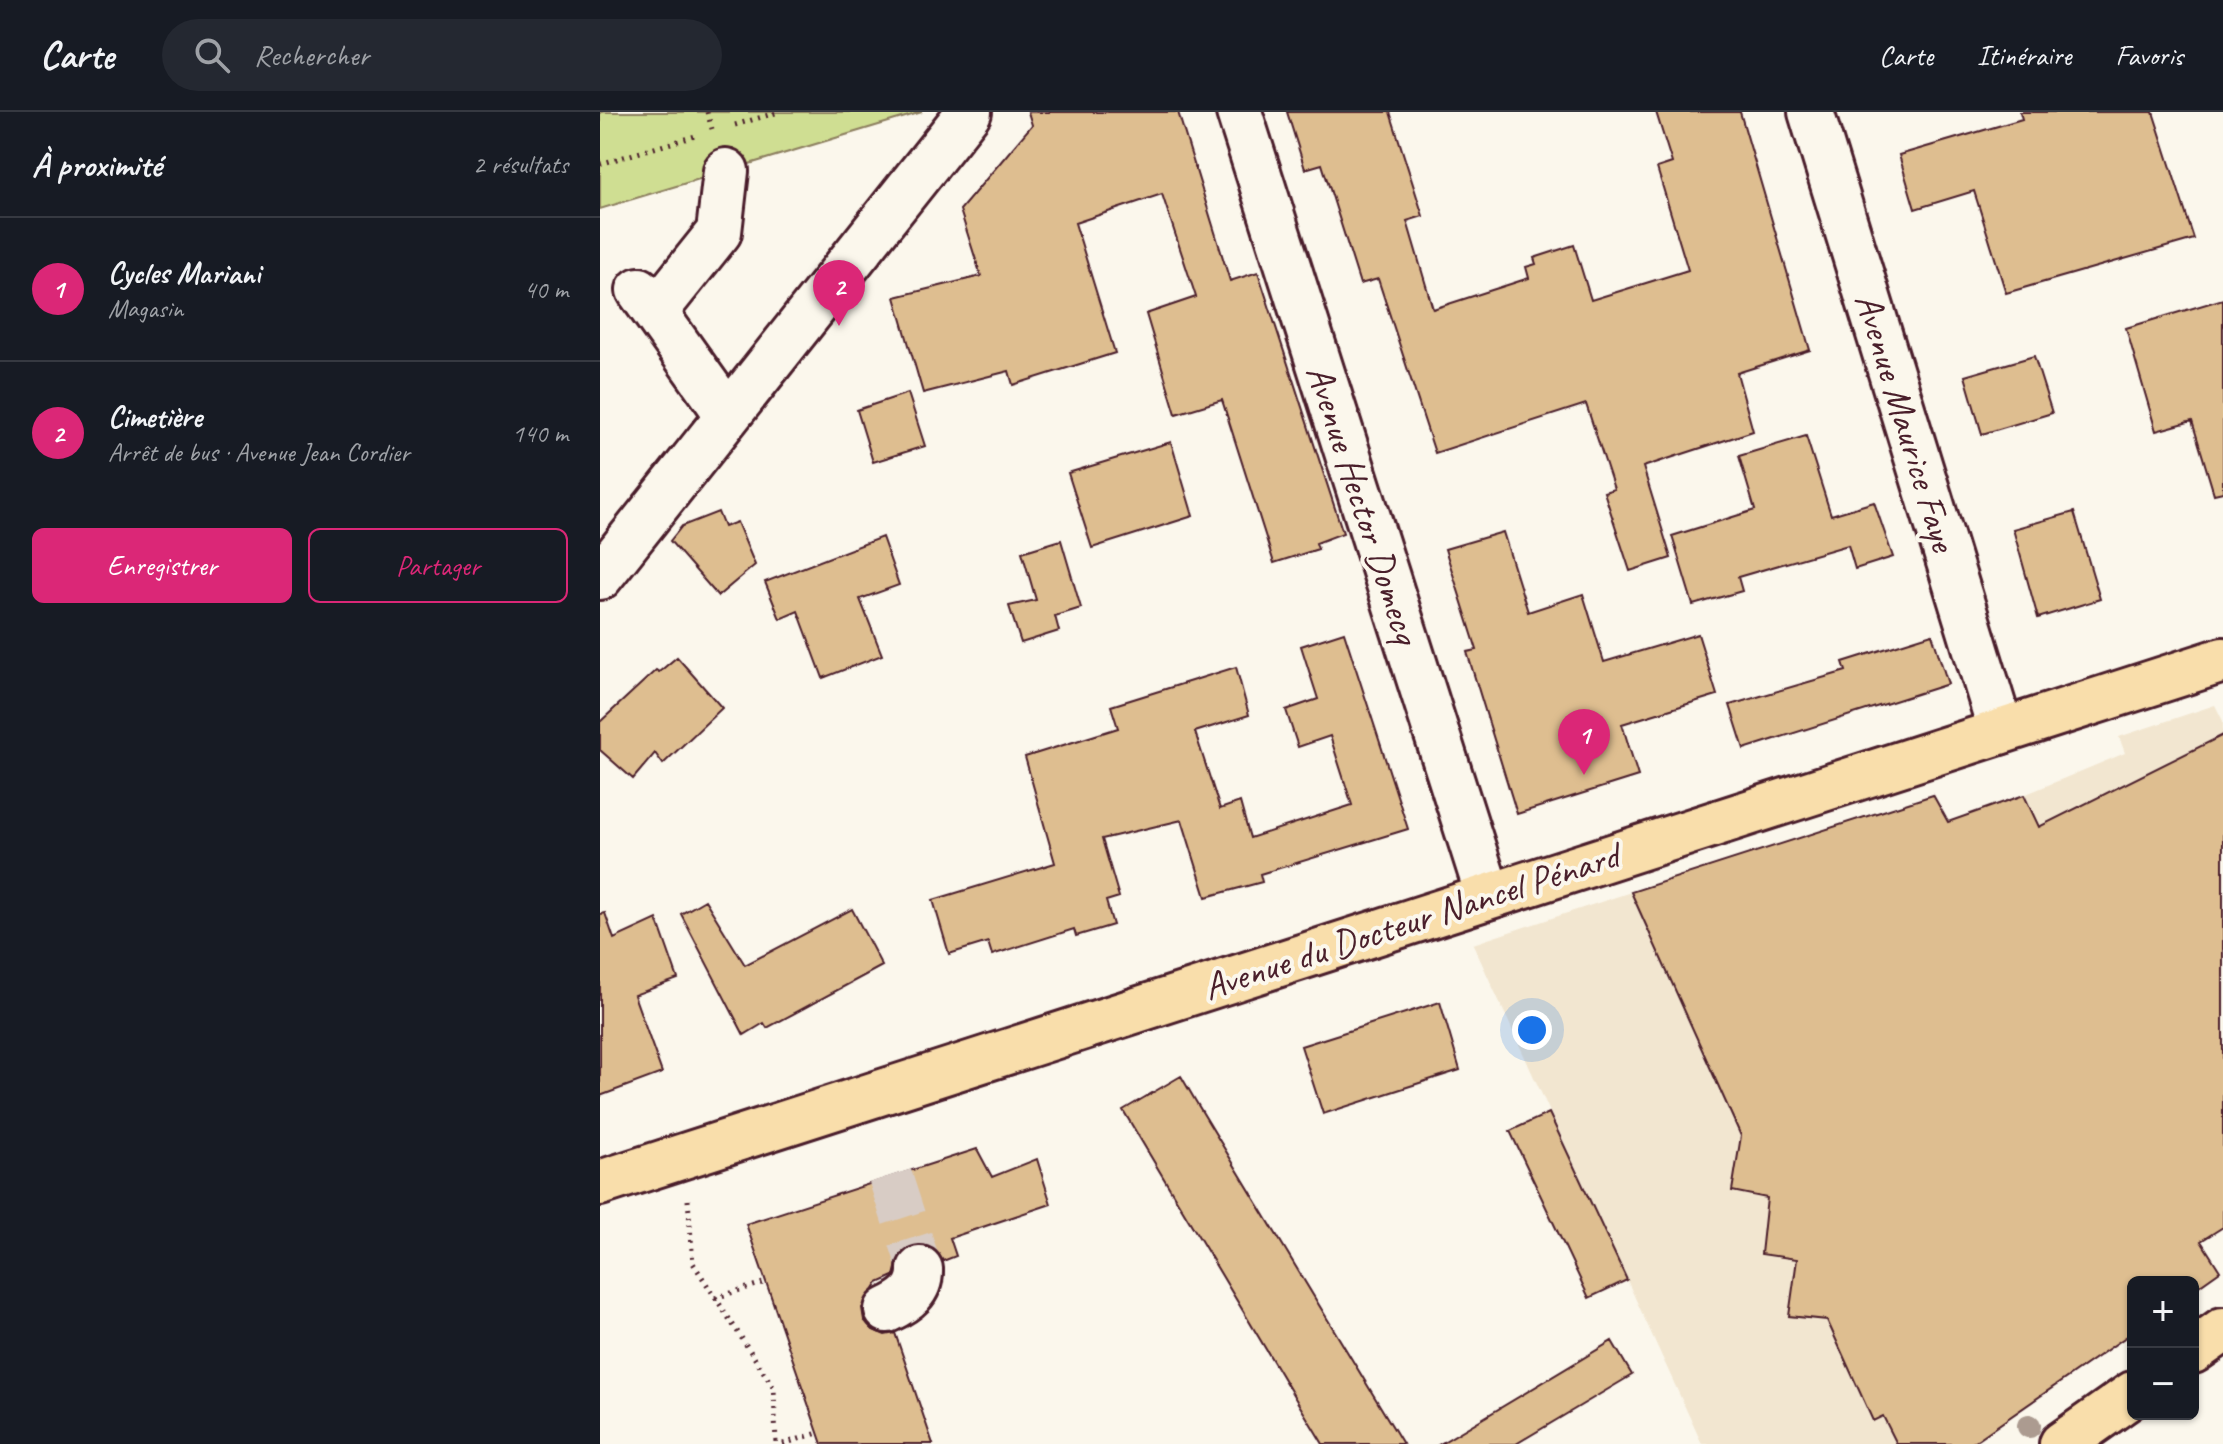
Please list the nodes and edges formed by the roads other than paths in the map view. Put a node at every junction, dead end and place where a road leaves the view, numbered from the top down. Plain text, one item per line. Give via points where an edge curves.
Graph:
1 (969, 112) edge
2 (1239, 112) edge
3 (1811, 112) edge
4 (726, 171) dead end
5 (728, 415) junction
6 (600, 577) edge
7 (2223, 660) edge
8 (2001, 731) junction
9 (1488, 895) junction
10 (600, 1183) edge
11 (920, 1269) dead end
12 (887, 1310) dead end
13 (2223, 1330) edge
14 (2197, 1348) edge
15 (2127, 1398) edge
16 (2062, 1444) edge

1 - 5 street
2 - 9 street, Avenue Hector Domecq
3 - 8 street, Avenue Maurice Faye
4 - 5 street via 719,232 647,300
5 - 6 street
7 - 8 main road, Avenue du Docteur Nancel Pénard
8 - 9 main road, Avenue du Docteur Nancel Pénard
9 - 10 main road, Avenue du Docteur Nancel Pénard
11 - 12 street via 912,1295
13 - 14 main road
15 - 16 main road

